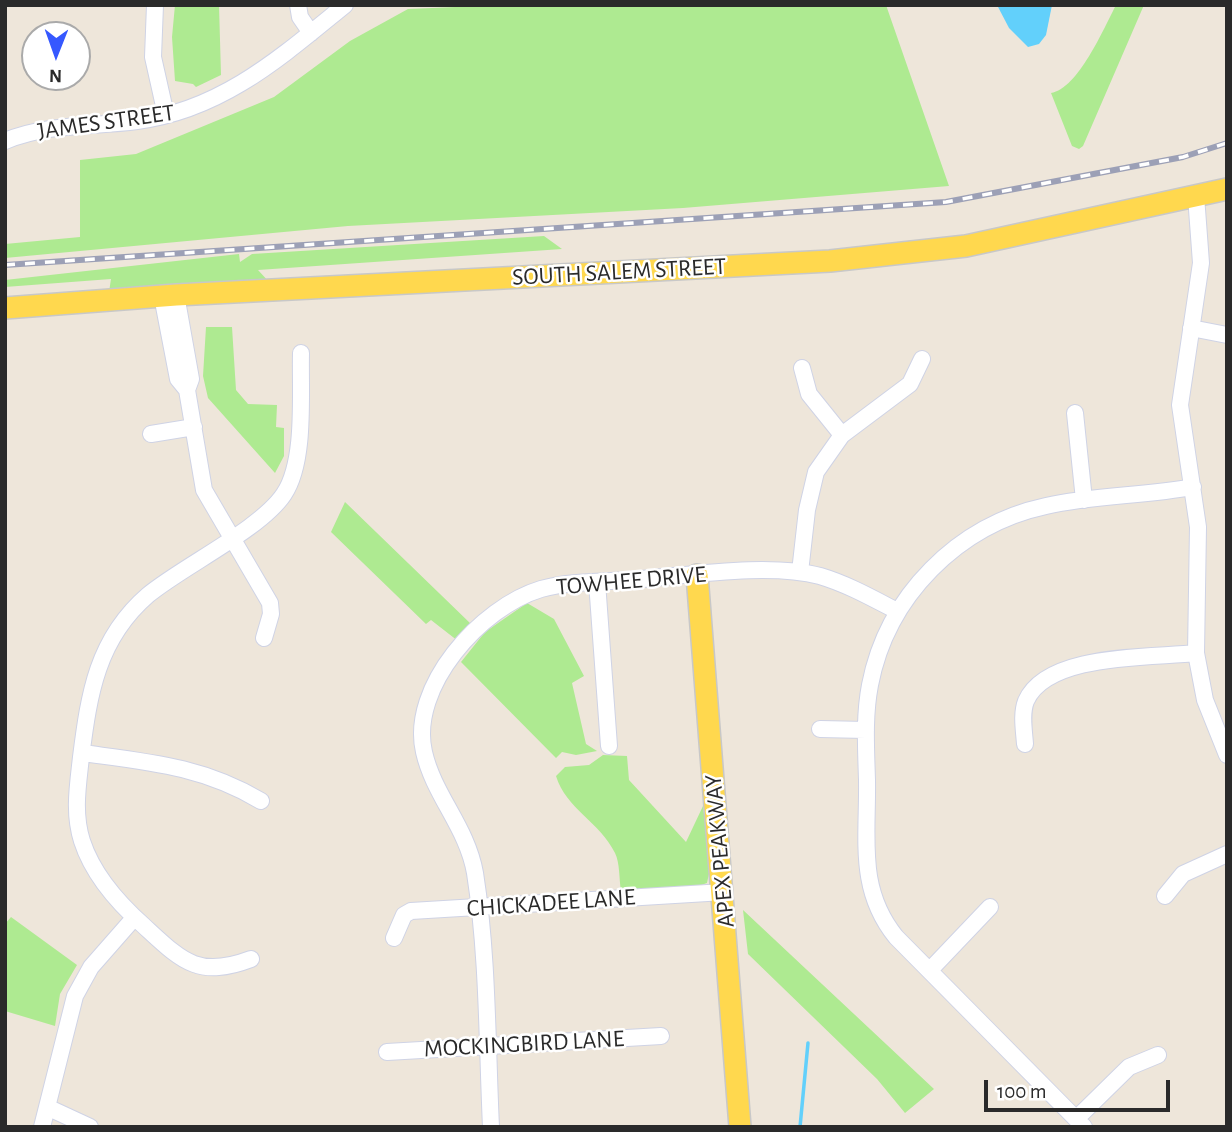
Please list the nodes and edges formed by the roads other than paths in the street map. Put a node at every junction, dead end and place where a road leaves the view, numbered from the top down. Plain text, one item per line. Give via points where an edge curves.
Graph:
1 (155, 5) edge
2 (298, 5) edge
3 (338, 7) edge
4 (311, 33) junction
5 (166, 115) junction
6 (5, 141) edge
7 (1227, 189) edge
8 (1196, 196) junction
9 (169, 296) junction
10 (5, 308) edge
11 (1191, 328) junction
12 (1227, 335) edge
13 (301, 353) dead end
14 (922, 359) dead end
15 (802, 368) dead end
16 (1075, 413) dead end
17 (194, 428) junction
18 (151, 434) dead end
19 (842, 435) junction
20 (1193, 487) junction
21 (1084, 500) junction
22 (231, 537) junction
23 (800, 572) junction
24 (697, 575) junction
25 (597, 582) junction
26 (897, 611) junction
27 (264, 638) dead end
28 (1196, 653) junction
29 (820, 729) dead end
30 (866, 730) junction
31 (1025, 744) dead end
32 (608, 747) dead end
33 (82, 752) junction
34 (1227, 755) edge
35 (261, 801) dead end
36 (1227, 854) edge
37 (723, 892) junction
38 (1165, 896) dead end
39 (479, 907) junction
40 (990, 907) dead end
41 (134, 918) junction
42 (394, 937) dead end
43 (251, 959) dead end
44 (930, 970) junction
45 (661, 1036) dead end
46 (487, 1046) junction
47 (387, 1052) dead end
48 (1158, 1055) dead end
49 (49, 1108) junction
50 (1080, 1123) edge
51 (42, 1127) edge
52 (90, 1127) edge
53 (491, 1127) edge
54 (740, 1127) edge

1 - 5 street via 153,57
2 - 4 street
3 - 4 street, JAMES STREET
4 - 5 street, JAMES STREET via 241,85 208,102
5 - 6 street, JAMES STREET via 64,125
7 - 8 main road, SOUTH SALEM STREET
8 - 9 main road, SOUTH SALEM STREET via 966,246 830,261
8 - 11 street via 1201,263
9 - 10 main road, SOUTH SALEM STREET
9 - 17 street via 191,379 187,390
11 - 12 street
11 - 20 street via 1180,405
13 - 22 street via 292,479 270,510
14 - 19 street via 910,384
15 - 19 street via 809,394
16 - 21 street
17 - 18 street
17 - 22 street via 204,490
19 - 23 street via 823,459 811,489
20 - 21 street
20 - 28 street via 1198,527
21 - 26 street via 1023,511 980,531 938,562
22 - 27 street via 270,604
22 - 33 street via 149,595 116,631 96,669
23 - 24 street, TOWHEE DRIVE
23 - 26 street, TOWHEE DRIVE via 838,582
24 - 25 street, TOWHEE DRIVE
24 - 37 main road, APEX PEAKWAY
25 - 32 street
25 - 39 street, TOWHEE DRIVE via 541,589 506,606 465,642 440,673 425,706 422,738 428,768 469,849
26 - 30 street via 870,682
28 - 31 street via 1056,672 1027,699
28 - 34 street via 1205,700
29 - 30 street
30 - 44 street via 869,888 883,922
33 - 35 street via 188,768 235,785
33 - 41 street via 76,813 82,842 101,879
36 - 38 street via 1183,874
37 - 39 street, CHICKADEE LANE
37 - 54 main road, APEX PEAKWAY
39 - 42 street, CHICKADEE LANE via 411,911 404,915
39 - 46 street, TOWHEE DRIVE
40 - 44 street
41 - 43 street via 167,947 197,965 227,968
41 - 49 street via 91,967 75,996
44 - 50 street
45 - 46 street, MOCKINGBIRD LANE
46 - 47 street, MOCKINGBIRD LANE
46 - 53 street, TOWHEE DRIVE
48 - 50 street via 1129,1067
49 - 51 street
49 - 52 street

